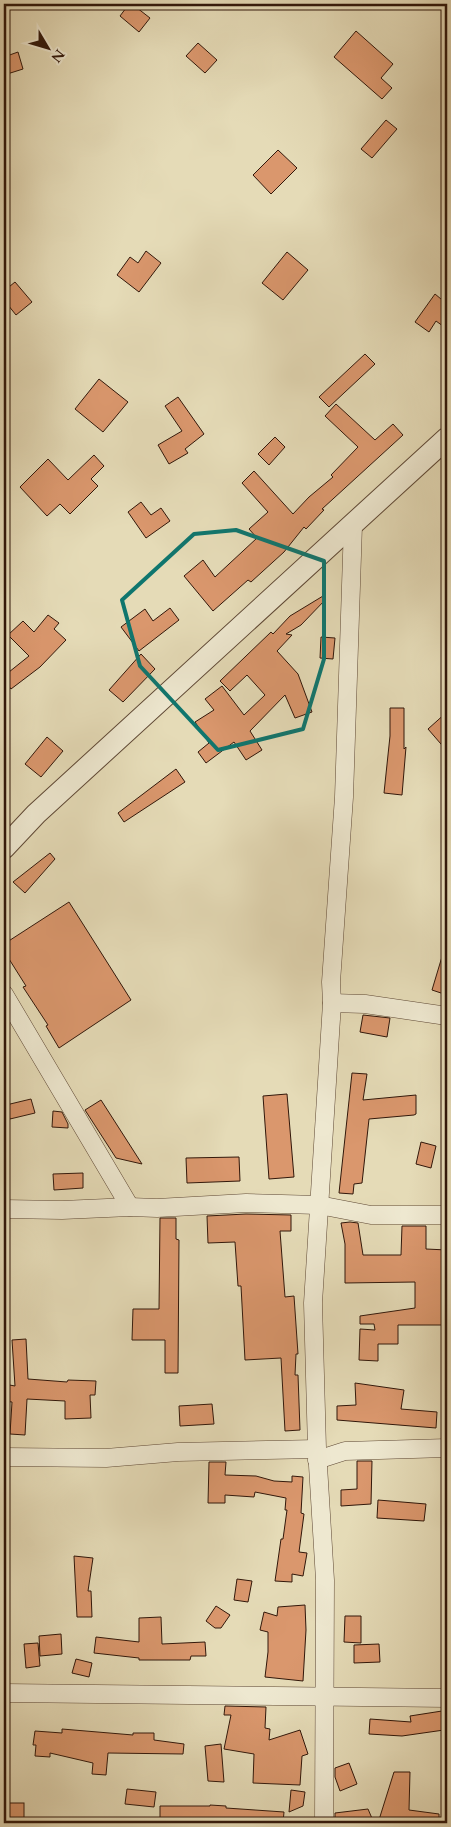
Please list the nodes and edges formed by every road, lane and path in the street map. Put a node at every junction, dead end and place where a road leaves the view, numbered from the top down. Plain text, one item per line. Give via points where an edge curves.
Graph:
1 (447, 438) edge
2 (353, 525) junction
3 (4, 848) edge
4 (4, 994) edge
5 (332, 1003) junction
6 (447, 1016) edge
7 (319, 1205) junction
8 (130, 1207) junction
9 (4, 1210) edge
10 (447, 1215) edge
11 (447, 1448) edge
12 (317, 1454) junction
13 (4, 1457) edge
14 (4, 1693) edge
15 (324, 1697) junction
16 (447, 1698) edge
17 (324, 1823) edge

1 - 2 street
2 - 3 street via 36,814
2 - 5 street via 344,797
4 - 8 street
5 - 6 street via 365,1004
5 - 7 street
7 - 8 street via 246,1203
7 - 10 street via 371,1215
7 - 12 street via 313,1303
8 - 9 street
11 - 12 street
12 - 13 street via 178,1452 106,1458
12 - 15 street via 324,1580
14 - 15 street
15 - 16 street
15 - 17 street

